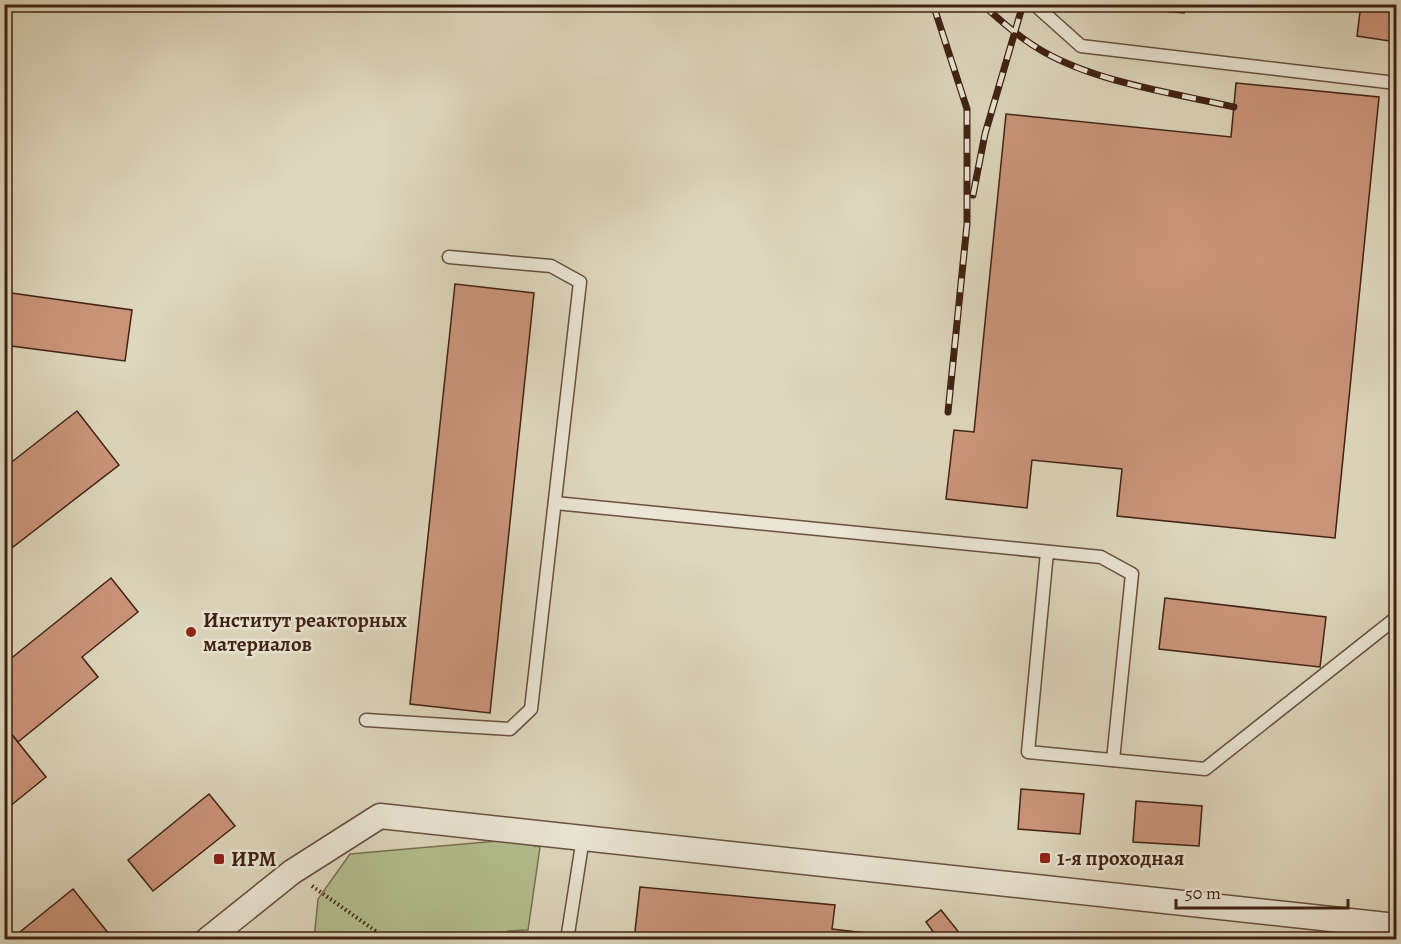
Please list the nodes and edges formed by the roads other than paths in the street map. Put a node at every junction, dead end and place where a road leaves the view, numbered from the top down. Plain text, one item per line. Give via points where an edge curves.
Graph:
1 (1034, 4) edge
2 (1396, 83) edge
3 (449, 257) dead end
4 (555, 503) junction
5 (1047, 552) junction
6 (1396, 618) edge
7 (366, 720) dead end
8 (1113, 760) junction
9 (584, 838) junction
10 (1396, 926) edge
11 (207, 939) edge
12 (567, 939) edge

1 - 2 lane via 1081,46
3 - 4 lane via 551,266 580,282
4 - 5 lane
4 - 7 lane via 531,709 510,729
5 - 8 lane via 1101,557 1132,574
5 - 8 lane via 1028,752
6 - 8 lane via 1205,769
9 - 10 street
9 - 11 street via 380,816 292,872
9 - 12 lane

